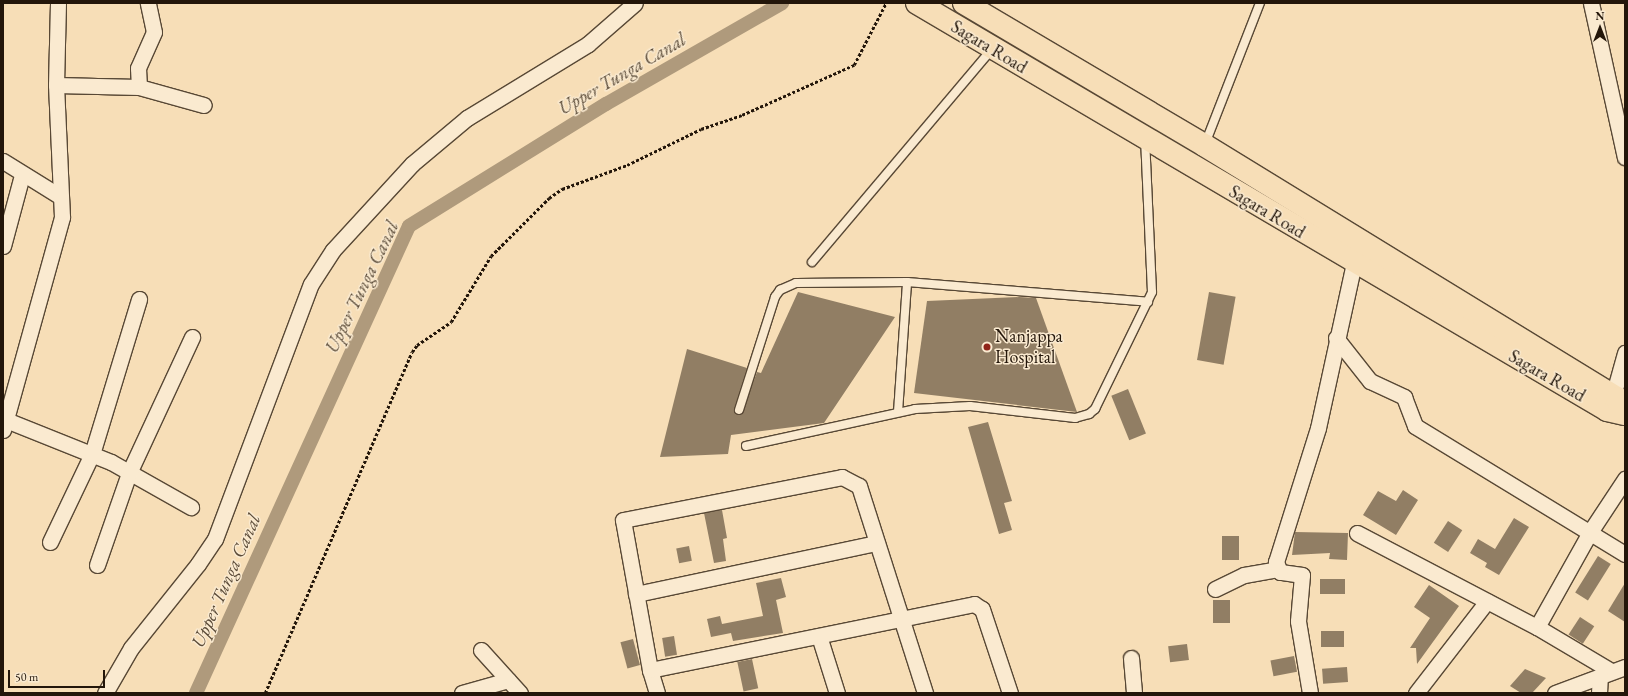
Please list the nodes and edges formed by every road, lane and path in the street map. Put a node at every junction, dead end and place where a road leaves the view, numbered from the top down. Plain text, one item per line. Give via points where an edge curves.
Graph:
1 (58, 3) edge
2 (148, 3) edge
3 (635, 3) edge
4 (886, 3) edge
5 (917, 3) edge
6 (1260, 3) edge
7 (1591, 3) edge
8 (970, 4) edge
9 (992, 49) junction
10 (56, 85) junction
11 (139, 87) junction
12 (204, 105) dead end
13 (1145, 140) junction
14 (1204, 145) junction
15 (1625, 157) edge
16 (3, 162) edge
17 (22, 176) junction
18 (61, 197) junction
19 (3, 246) edge
20 (812, 262) dead end
21 (1354, 263) junction
22 (907, 282) junction
23 (140, 299) dead end
24 (1148, 302) junction
25 (192, 338) dead end
26 (1336, 338) junction
27 (1625, 352) edge
28 (1620, 407) edge
29 (739, 410) dead end
30 (898, 412) junction
31 (5, 425) edge
32 (746, 446) dead end
33 (92, 454) junction
34 (129, 472) junction
35 (1625, 478) edge
36 (191, 507) dead end
37 (1590, 532) junction
38 (1357, 533) dead end
39 (50, 542) dead end
40 (876, 542) junction
41 (1625, 554) edge
42 (97, 565) dead end
43 (1277, 569) junction
44 (1215, 589) dead end
45 (636, 594) junction
46 (1487, 601) junction
47 (900, 619) junction
48 (1537, 627) junction
49 (819, 636) junction
50 (480, 650) dead end
51 (1131, 658) dead end
52 (650, 670) junction
53 (1612, 671) edge
54 (508, 680) junction
55 (105, 693) edge
56 (264, 693) edge
57 (462, 693) edge
58 (520, 693) edge
59 (657, 693) edge
60 (836, 693) edge
61 (925, 693) edge
62 (1010, 693) edge
63 (1134, 693) edge
64 (1310, 693) edge
65 (1416, 693) edge
66 (1555, 693) edge
67 (1599, 693) edge

1 - 10 street
2 - 11 street via 154,32 138,68
3 - 55 street via 588,44 467,118 412,164 333,250 311,284 215,539 131,648
4 - 56 path via 854,65 742,115 701,129 627,165 562,189 491,256 451,322 417,345 412,352
5 - 9 highway, Sagara Road
6 - 14 lane
7 - 15 street
8 - 14 highway, Sagara Road
9 - 13 highway, Sagara Road
9 - 20 lane
10 - 11 street
10 - 18 street
11 - 12 street
13 - 21 highway, Sagara Road
13 - 24 lane via 1153,286
14 - 28 highway, Sagara Road
16 - 17 street
17 - 18 street
17 - 19 street
18 - 31 street via 60,236
21 - 26 street
21 - 28 highway, Sagara Road via 1607,410
22 - 24 lane
22 - 29 lane via 804,281 780,290 775,296
22 - 30 lane
23 - 33 street
24 - 30 lane via 1095,409 1089,414 1075,418 955,406
25 - 34 street
26 - 37 street via 1370,381 1404,397 1415,426
26 - 43 street via 1318,428 1276,562
27 - 28 street
30 - 32 lane
31 - 33 street
33 - 34 street
33 - 39 street
34 - 36 street
34 - 42 street
35 - 37 street
37 - 41 street
37 - 48 street
38 - 46 street
40 - 45 street
40 - 45 street via 859,486 842,477 625,519 622,525
40 - 47 street
43 - 44 street via 1244,576
43 - 64 street via 1302,576 1298,621
45 - 52 street
46 - 48 street
46 - 65 street
47 - 49 street
47 - 61 street
47 - 62 street via 969,604 978,605
48 - 53 street
49 - 52 street
49 - 60 street
50 - 54 street
51 - 63 street
52 - 59 street
53 - 66 street
53 - 67 street
54 - 57 street
54 - 58 street

